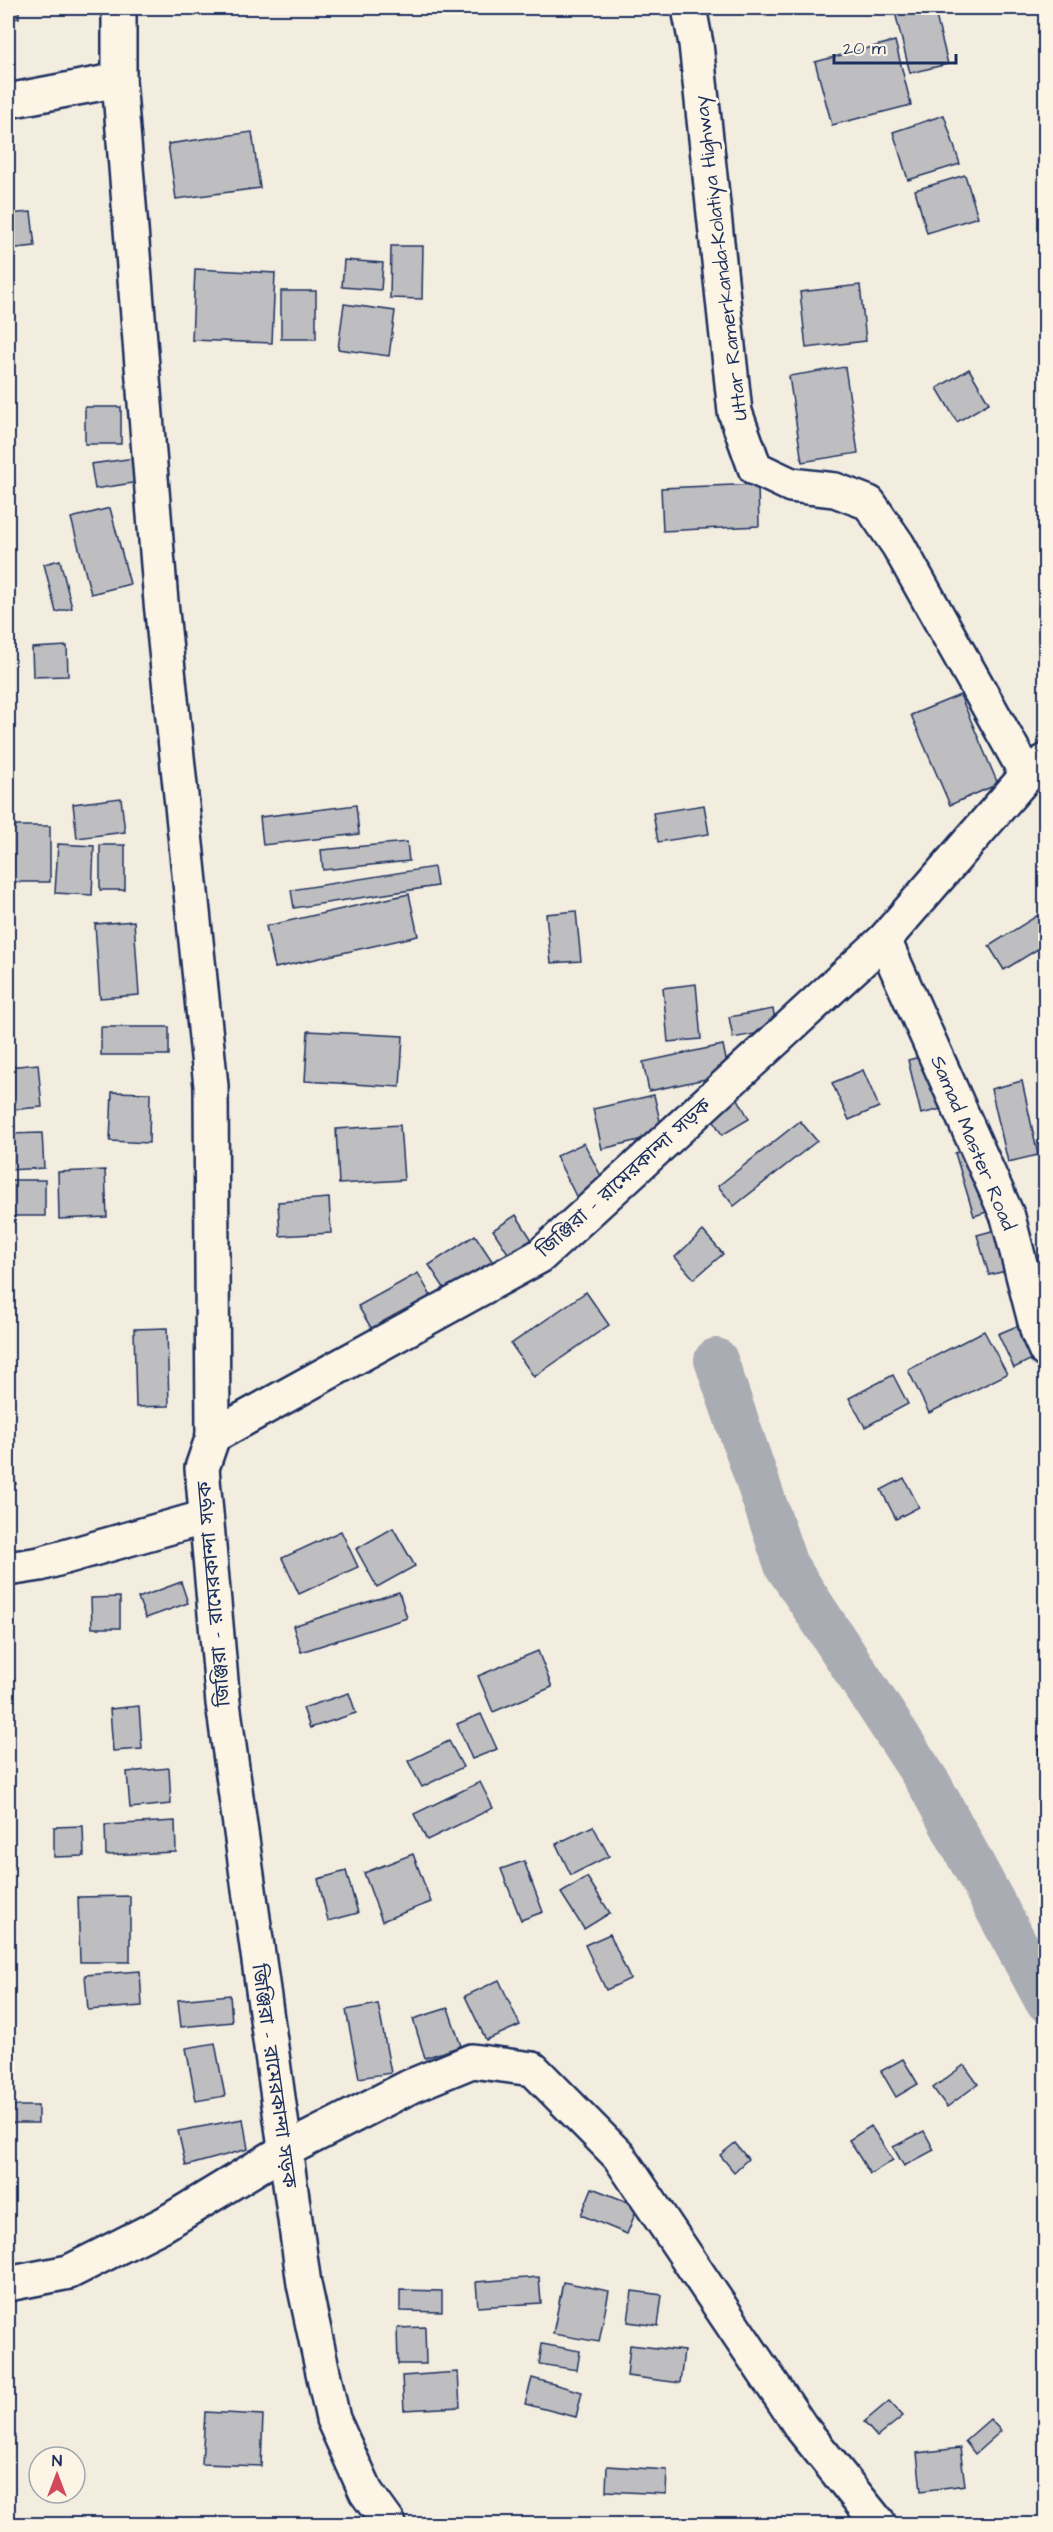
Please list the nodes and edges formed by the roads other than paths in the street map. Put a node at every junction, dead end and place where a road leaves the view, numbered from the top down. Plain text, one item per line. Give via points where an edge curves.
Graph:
1 (119, 8) edge
2 (689, 8) edge
3 (119, 80) junction
4 (8, 102) edge
5 (1036, 768) edge
6 (885, 940) junction
7 (1043, 1338) edge
8 (213, 1436) junction
9 (206, 1517) junction
10 (8, 1569) edge
11 (284, 2151) junction
12 (8, 2284) edge
13 (389, 2524) edge
14 (879, 2524) edge

1 - 3 street
2 - 5 street, Uttar Ramerkanda-Kolatiya Highway via 735,412 755,468 791,484 835,490 869,503
3 - 4 street
3 - 8 street via 161,602 211,1086
5 - 6 street, জিঞ্জিরা - রামেরকান্দা সড়ক
6 - 7 street, Samad Master Road via 1008,1217
6 - 8 street, জিঞ্জিরা - রামেরকান্দা সড়ক via 540,1256
8 - 9 street, জিঞ্জিরা - রামেরকান্দা সড়ক via 202,1468
9 - 10 street via 40,1564
9 - 11 street, জিঞ্জিরা - রামেরকান্দা সড়ক via 223,1703
11 - 12 street via 164,2224 69,2272
11 - 13 street, জিঞ্জিরা - রামেরকান্দা সড়ক via 304,2284 333,2419 366,2492
11 - 14 street via 411,2086 472,2061 533,2069 618,2156 801,2427

